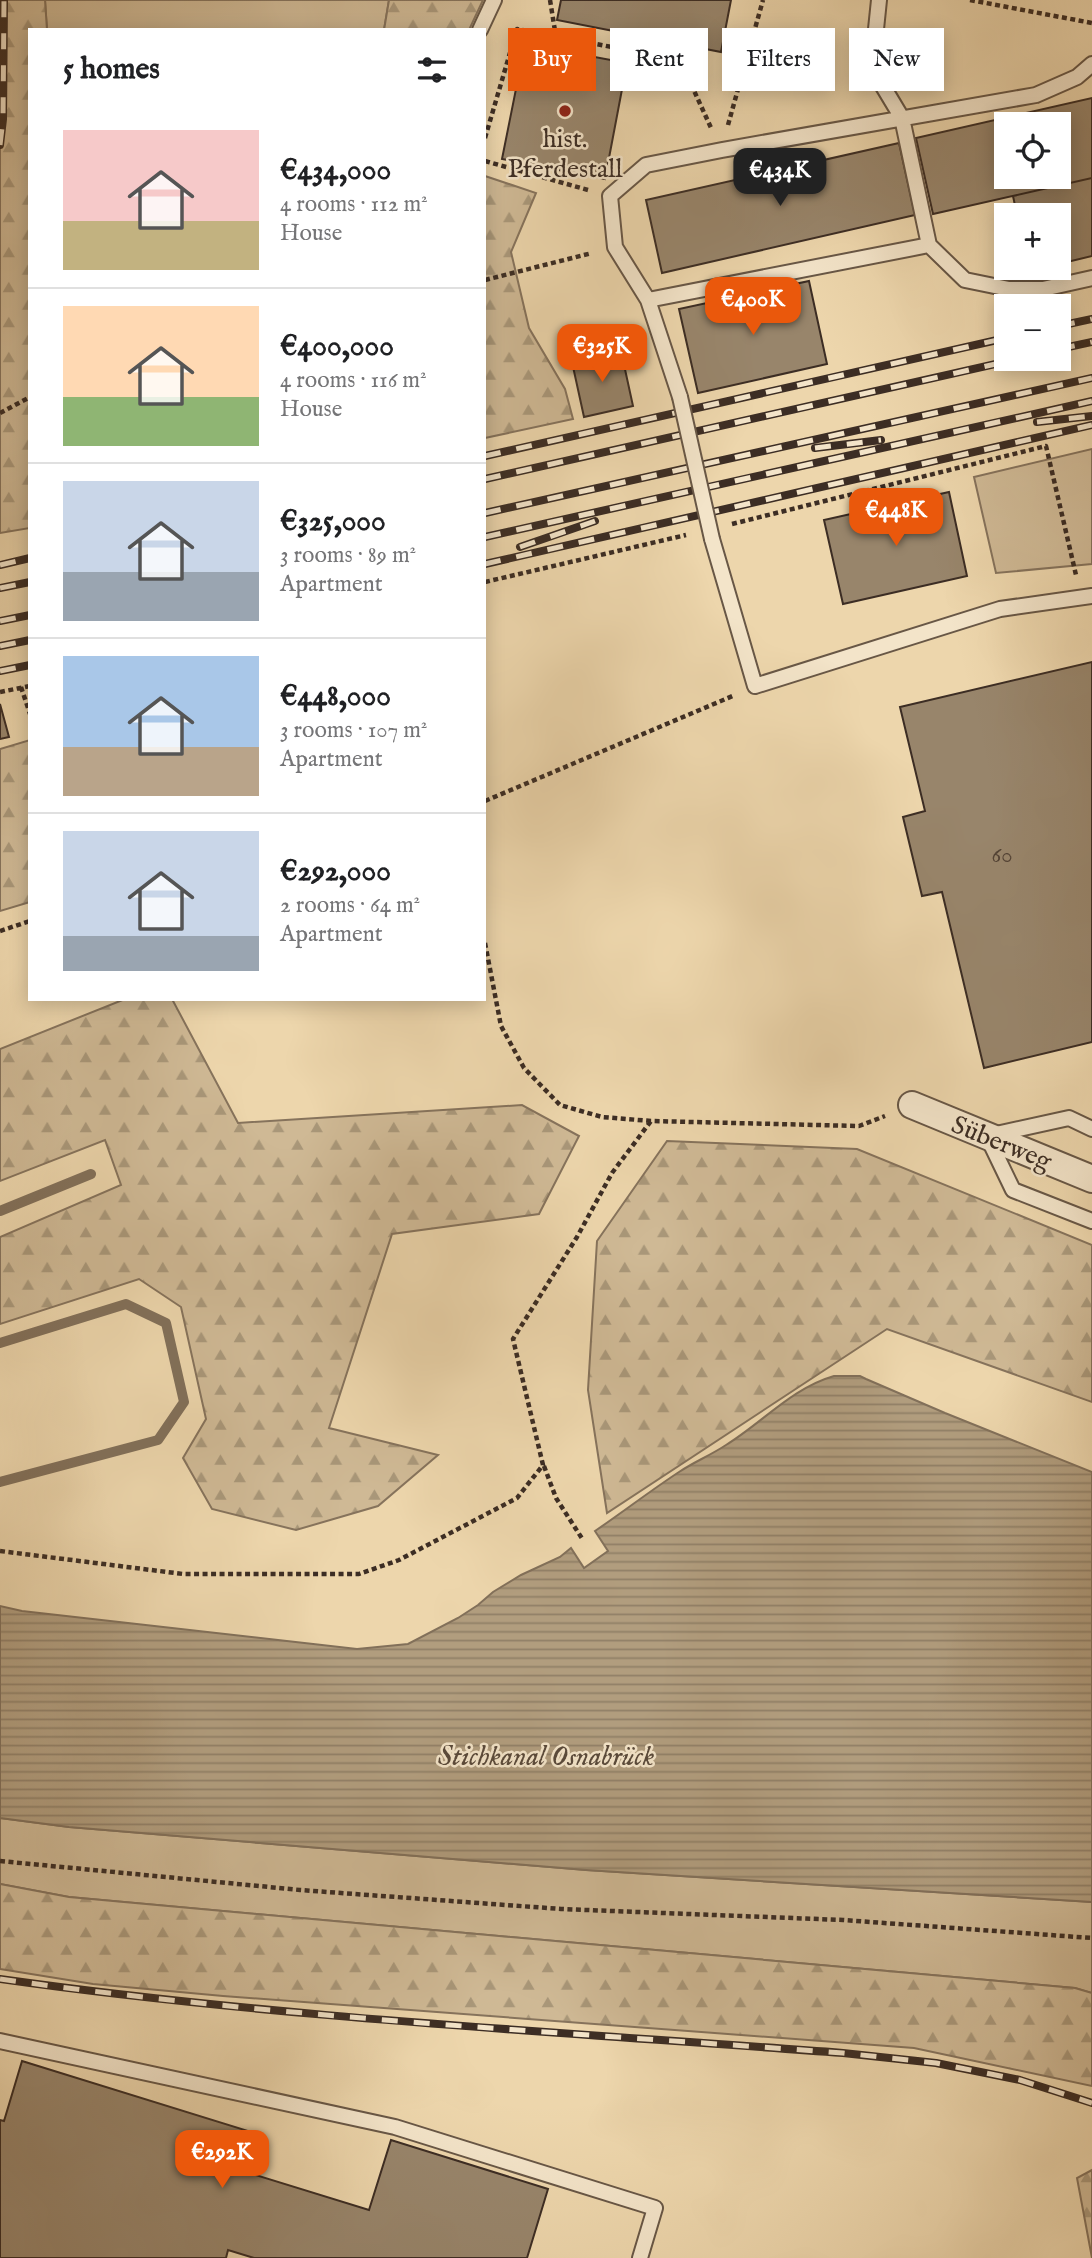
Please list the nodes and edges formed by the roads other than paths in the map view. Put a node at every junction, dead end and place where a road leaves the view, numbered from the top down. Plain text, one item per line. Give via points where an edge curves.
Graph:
1 (494, 0) edge
2 (879, 0) edge
3 (481, 28) edge
4 (1092, 64) edge
5 (902, 118) junction
6 (929, 245) junction
7 (1092, 278) edge
8 (648, 300) junction
9 (1087, 596) edge
10 (912, 1105) road end
11 (1092, 1129) edge
12 (987, 1136) junction
13 (1092, 1180) edge
14 (1092, 1221) edge
15 (0, 2041) edge
16 (640, 2258) edge

1 - 3 lane
2 - 5 lane via 872,68
4 - 5 lane via 1077,77 1036,96
5 - 6 lane
5 - 8 lane via 646,165 610,196 615,247
6 - 7 lane via 965,280 1009,289 1043,289
6 - 8 lane
8 - 9 lane, bridge via 680,397 712,539 755,686 1000,609
10 - 12 street, Süberweg
11 - 12 lane via 1069,1118
12 - 13 street, Süberweg
12 - 14 lane via 1013,1190
15 - 16 lane via 395,2127 655,2208

